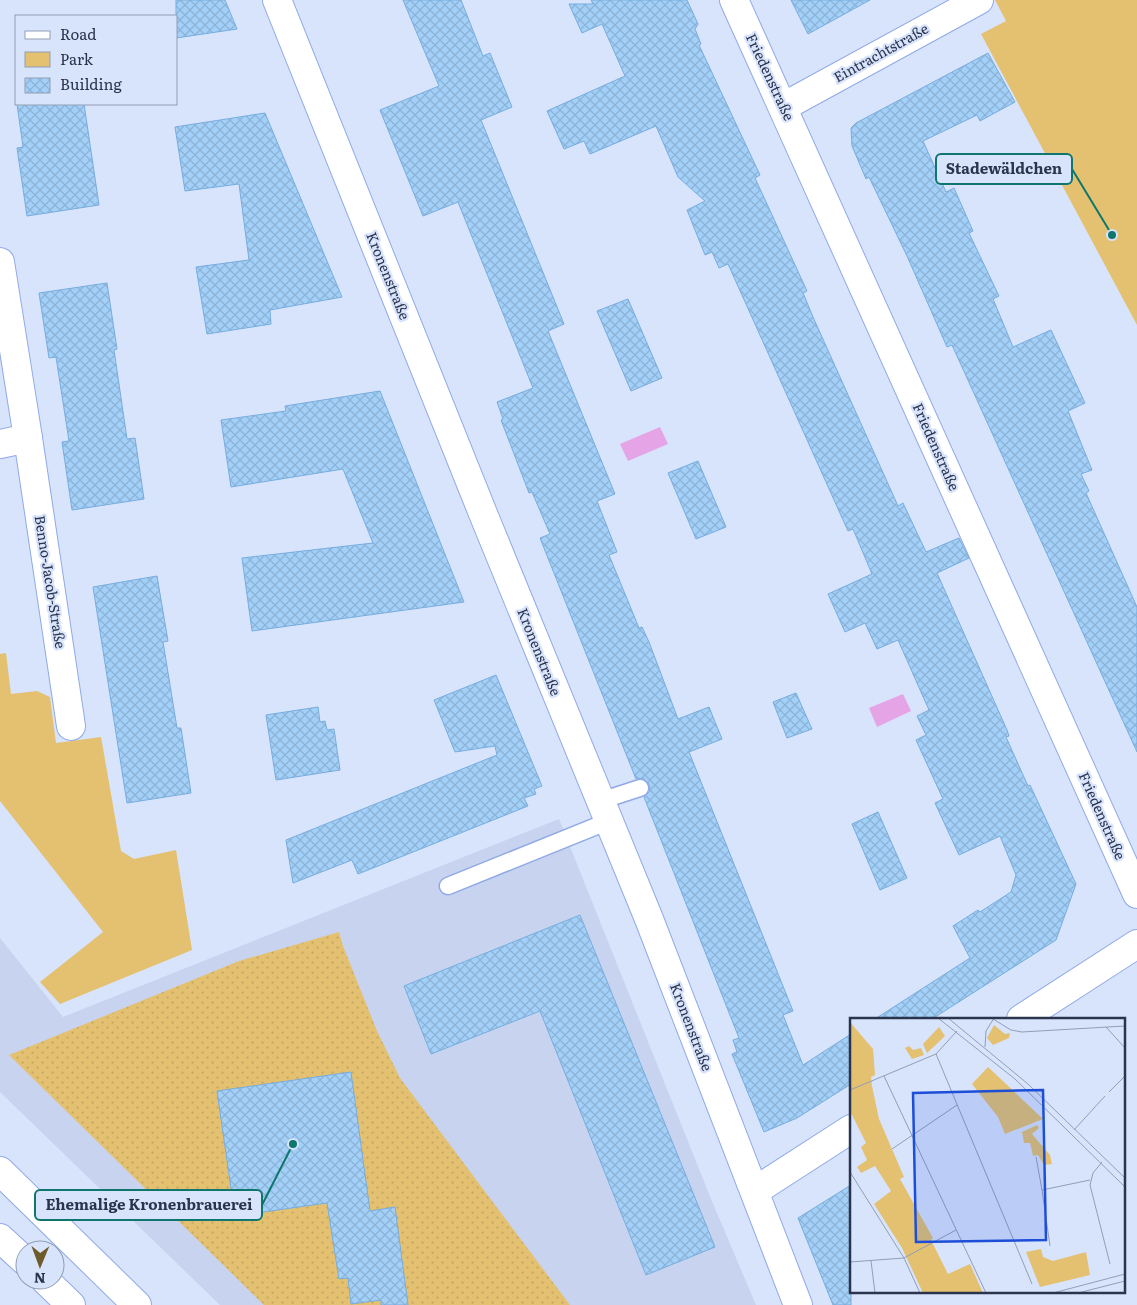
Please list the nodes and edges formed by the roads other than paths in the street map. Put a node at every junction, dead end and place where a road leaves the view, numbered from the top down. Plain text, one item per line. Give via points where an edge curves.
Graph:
1 (277, 0) edge
2 (734, 0) edge
3 (978, 0) edge
4 (783, 107) junction
5 (0, 262) edge
6 (28, 438) junction
7 (0, 444) edge
8 (71, 726) dead end
9 (640, 788) dead end
10 (604, 811) junction
11 (448, 886) dead end
12 (1137, 894) edge
13 (1137, 944) edge
14 (1023, 1018) edge
15 (850, 1130) edge
16 (0, 1172) edge
17 (755, 1191) junction
18 (0, 1238) edge
19 (15, 1252) edge
20 (55, 1290) edge
21 (71, 1305) edge
22 (137, 1305) edge
23 (798, 1305) edge

1 - 10 street, Kronenstraße
2 - 4 street, Friedenstraße
3 - 4 street, Eintrachtstraße
4 - 12 street, Friedenstraße
5 - 6 street, Benno-Jacob-Straße
6 - 7 street
6 - 8 street, Benno-Jacob-Straße
9 - 10 lane
10 - 11 lane
10 - 17 street, Kronenstraße
13 - 14 street
15 - 17 street
16 - 22 street
17 - 23 street, Kronenstraße
18 - 19 street
20 - 21 street

